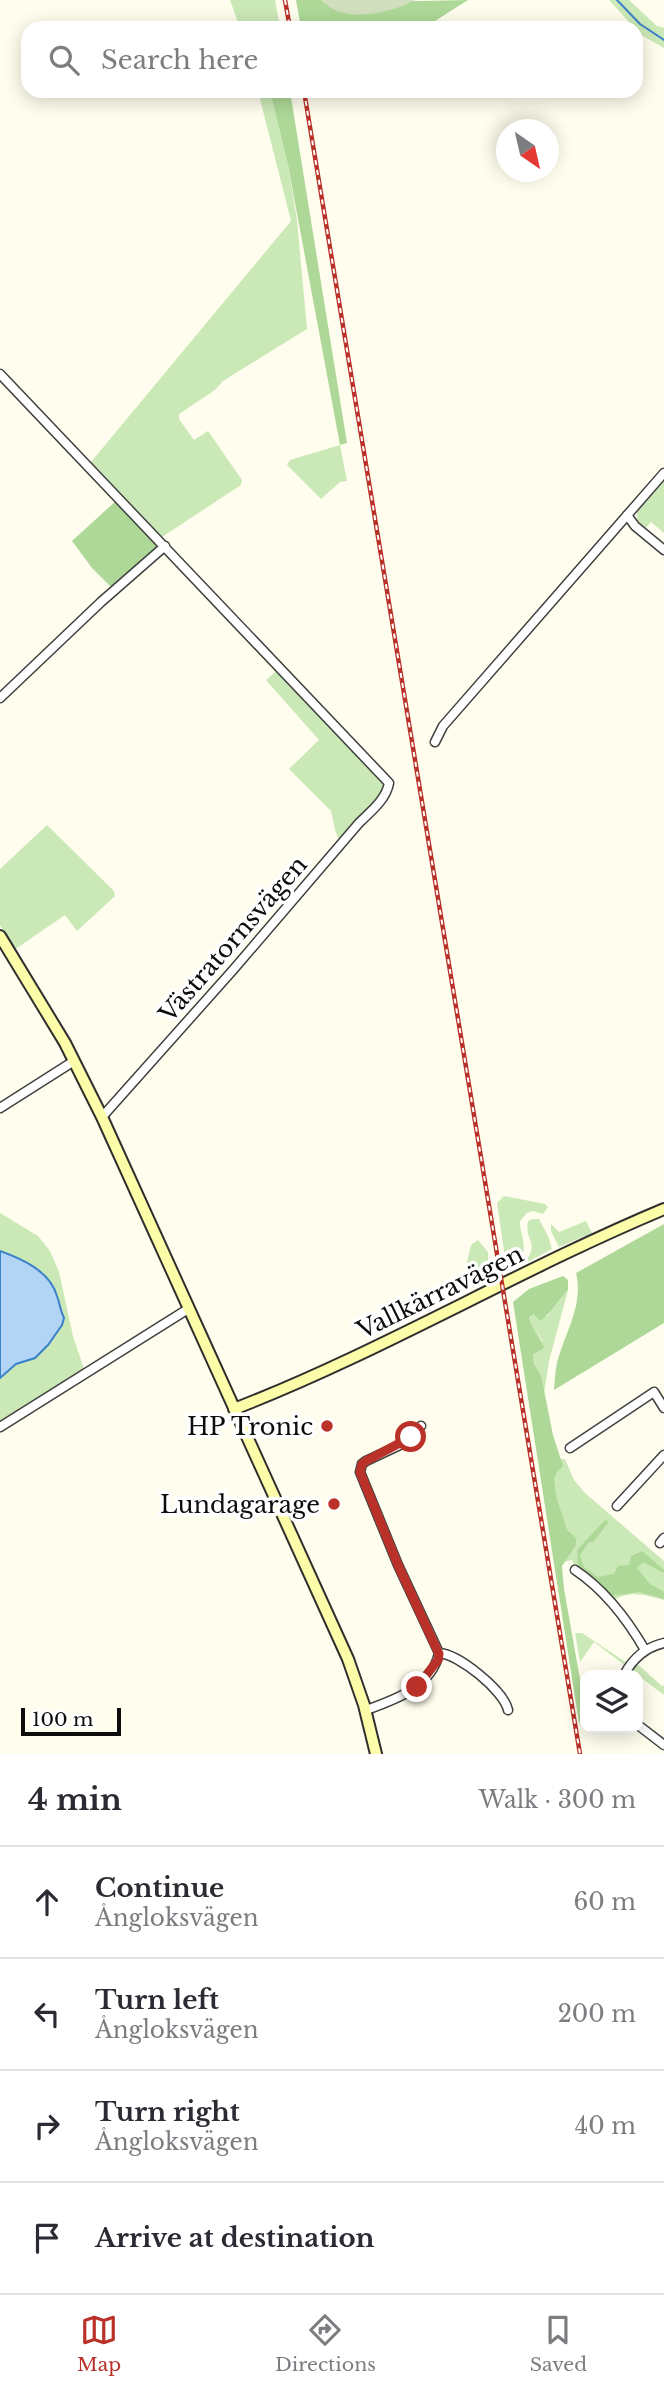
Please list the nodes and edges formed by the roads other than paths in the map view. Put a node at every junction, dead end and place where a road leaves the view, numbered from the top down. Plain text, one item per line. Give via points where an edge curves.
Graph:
1 (0, 374) edge
2 (664, 473) edge
3 (627, 515) junction
4 (164, 546) junction
5 (664, 550) edge
6 (0, 698) edge
7 (435, 742) dead end
8 (0, 936) edge
9 (74, 1061) junction
10 (0, 1108) edge
11 (102, 1117) junction
12 (664, 1209) edge
13 (188, 1309) junction
14 (664, 1385) edge
15 (654, 1392) junction
16 (664, 1408) edge
17 (234, 1409) junction
18 (421, 1426) dead end
19 (0, 1427) edge
20 (570, 1448) dead end
21 (664, 1454) edge
22 (617, 1506) dead end
23 (575, 1570) dead end
24 (664, 1643) edge
25 (645, 1650) junction
26 (439, 1654) junction
27 (627, 1670) edge
28 (366, 1710) junction
29 (508, 1710) dead end
30 (643, 1729) edge
31 (664, 1745) edge
32 (376, 1754) edge

1 - 4 street
2 - 3 street
3 - 5 street
3 - 7 street via 443,726
4 - 6 street
4 - 11 street, Västratornsvägen via 388,788
8 - 9 main road
9 - 10 street
9 - 11 main road
11 - 13 main road
12 - 17 main road, Vallkärravägen via 295,1385
13 - 17 main road
13 - 19 street
14 - 15 street
15 - 16 street
15 - 20 street
17 - 28 main road via 348,1659
18 - 26 street via 400,1444 362,1464 360,1472
21 - 22 street
23 - 25 street via 623,1615
24 - 25 street
25 - 27 street
26 - 28 street via 413,1690
26 - 29 street via 455,1658 496,1689
28 - 32 main road
30 - 31 street

